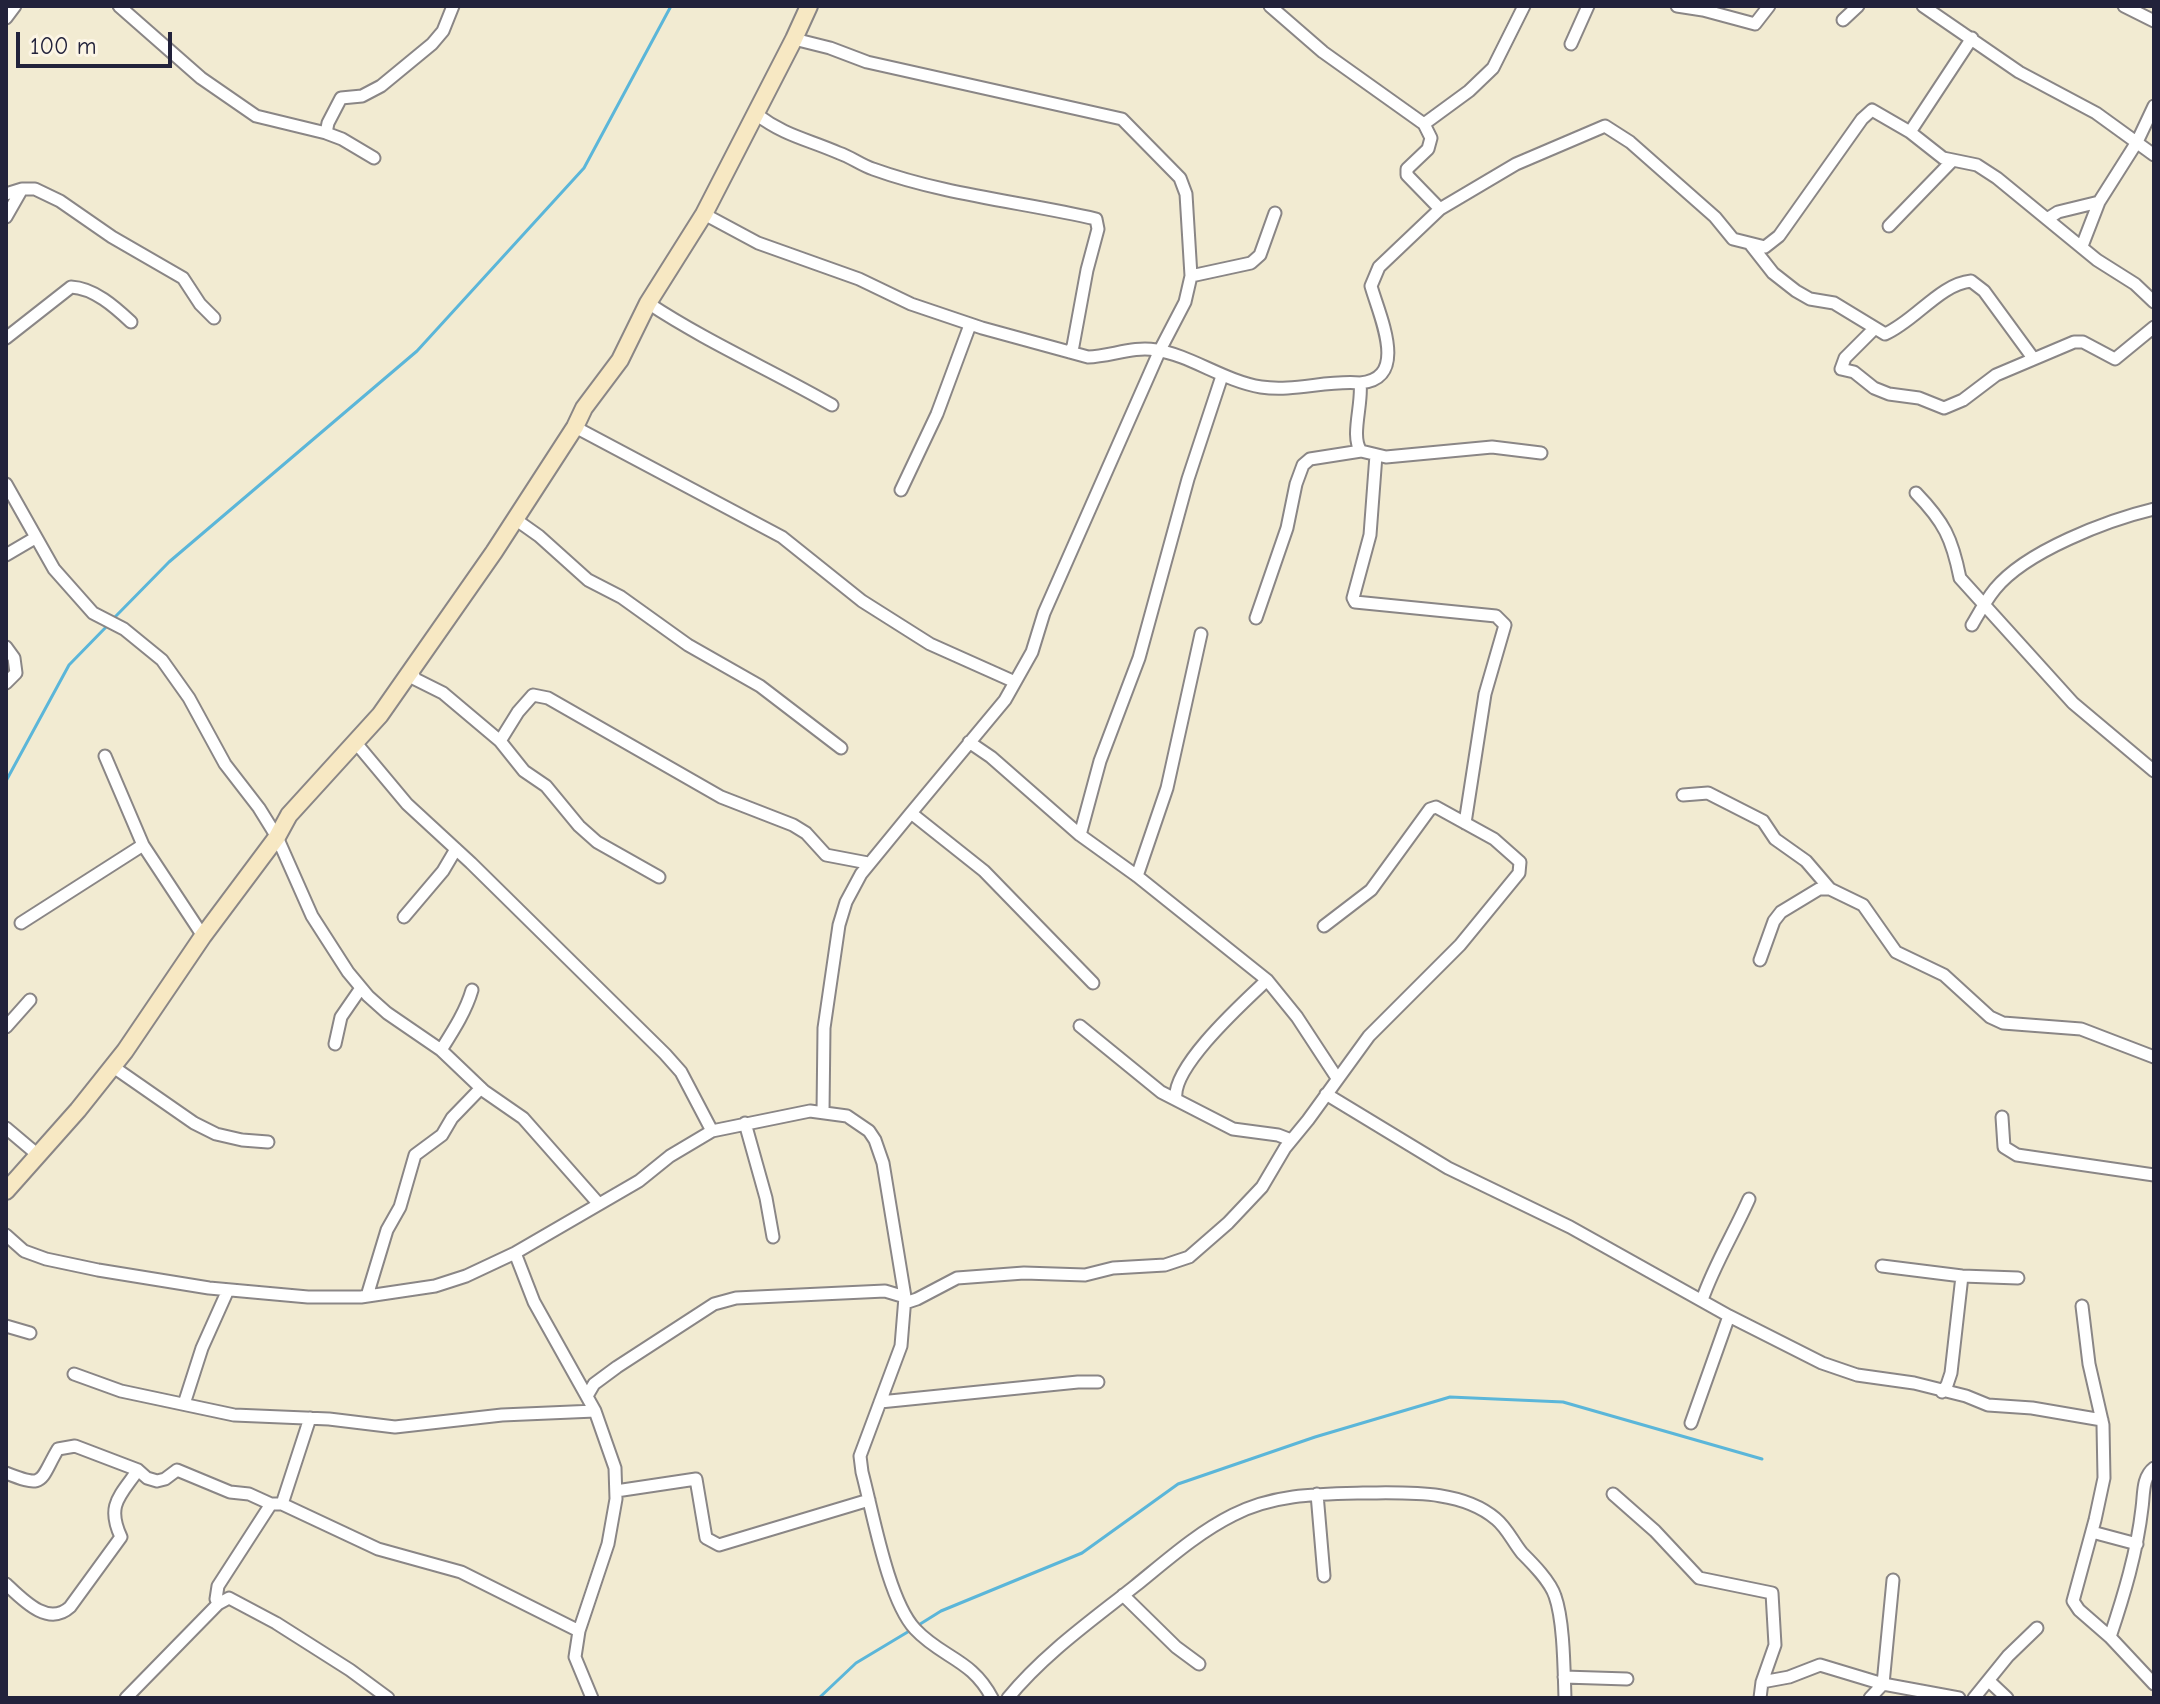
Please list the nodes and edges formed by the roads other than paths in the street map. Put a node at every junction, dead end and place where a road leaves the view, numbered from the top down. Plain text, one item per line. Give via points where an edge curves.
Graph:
1 (15, 6) edge
2 (119, 6) edge
3 (453, 6) edge
4 (809, 6) edge
5 (1270, 6) edge
6 (1524, 6) edge
7 (1588, 6) edge
8 (1677, 6) edge
9 (1769, 6) edge
10 (1858, 6) edge
11 (1923, 6) edge
12 (2124, 6) edge
13 (6, 18) edge
14 (1843, 20) dead end
15 (2154, 21) edge
16 (1972, 38) junction
17 (794, 39) junction
18 (1571, 44) dead end
19 (2154, 106) edge
20 (756, 114) junction
21 (1424, 124) junction
22 (1910, 132) junction
23 (326, 133) junction
24 (2137, 142) junction
25 (2154, 155) edge
26 (374, 158) dead end
27 (1952, 161) junction
28 (22, 189) junction
29 (6, 194) edge
30 (2099, 202) junction
31 (1440, 209) junction
32 (1275, 213) dead end
33 (704, 214) junction
34 (6, 217) edge
35 (2047, 219) junction
36 (1889, 226) dead end
37 (1751, 245) junction
38 (2082, 246) junction
39 (1191, 276) junction
40 (2154, 302) edge
41 (648, 303) junction
42 (214, 318) dead end
43 (131, 322) dead end
44 (970, 325) junction
45 (2154, 327) edge
46 (1875, 328) junction
47 (6, 338) edge
48 (1160, 350) junction
49 (1070, 352) junction
50 (2033, 358) junction
51 (1222, 376) junction
52 (1360, 383) junction
53 (832, 405) dead end
54 (575, 427) junction
55 (1361, 451) junction
56 (1541, 453) dead end
57 (1376, 455) junction
58 (6, 484) edge
59 (901, 490) dead end
60 (1916, 493) dead end
61 (2154, 509) edge
62 (515, 519) junction
63 (35, 538) junction
64 (6, 555) edge
65 (1984, 604) junction
66 (1256, 618) dead end
67 (1972, 625) dead end
68 (1201, 634) dead end
69 (6, 647) edge
70 (412, 670) junction
71 (1015, 682) junction
72 (6, 683) edge
73 (500, 741) junction
74 (969, 742) junction
75 (356, 743) junction
76 (841, 748) dead end
77 (105, 756) dead end
78 (2152, 768) edge
79 (1683, 795) dead end
80 (911, 813) junction
81 (1465, 823) junction
82 (1080, 835) junction
83 (277, 837) junction
84 (143, 845) junction
85 (456, 849) junction
86 (868, 863) junction
87 (1137, 876) junction
88 (659, 877) dead end
89 (1830, 889) junction
90 (404, 917) dead end
91 (21, 923) dead end
92 (1324, 926) dead end
93 (203, 936) junction
94 (1760, 960) dead end
95 (1267, 980) junction
96 (1093, 983) dead end
97 (361, 988) junction
98 (472, 990) dead end
99 (30, 1000) dead end
100 (1080, 1026) dead end
101 (6, 1027) edge
102 (335, 1044) dead end
103 (441, 1050) junction
104 (2154, 1057) edge
105 (112, 1066) junction
106 (1337, 1078) junction
107 (481, 1088) junction
108 (1326, 1094) junction
109 (1176, 1099) junction
110 (823, 1112) junction
111 (2002, 1117) dead end
112 (745, 1123) junction
113 (6, 1128) edge
114 (712, 1131) junction
115 (1291, 1140) junction
116 (268, 1142) dead end
117 (38, 1155) junction
118 (2154, 1175) edge
119 (6, 1191) edge
120 (1749, 1199) dead end
121 (598, 1203) junction
122 (6, 1235) edge
123 (773, 1237) dead end
124 (515, 1253) junction
125 (1882, 1266) dead end
126 (1962, 1276) junction
127 (2018, 1278) dead end
128 (228, 1290) junction
129 (367, 1296) junction
130 (905, 1300) junction
131 (1702, 1300) junction
132 (2082, 1306) dead end
133 (1729, 1316) junction
134 (6, 1326) edge
135 (30, 1333) dead end
136 (74, 1374) dead end
137 (1098, 1382) dead end
138 (1942, 1392) junction
139 (587, 1396) junction
140 (880, 1402) junction
141 (184, 1404) junction
142 (595, 1411) junction
143 (310, 1418) junction
144 (2102, 1420) junction
145 (1691, 1423) dead end
146 (2154, 1468) edge
147 (138, 1470) junction
148 (6, 1473) edge
149 (616, 1491) junction
150 (1317, 1494) junction
151 (1613, 1494) dead end
152 (869, 1500) junction
153 (277, 1504) junction
154 (2092, 1532) junction
155 (2137, 1544) junction
156 (1324, 1576) dead end
157 (1893, 1580) dead end
158 (6, 1584) edge
159 (1123, 1595) junction
160 (218, 1604) junction
161 (2037, 1628) dead end
162 (579, 1631) junction
163 (2110, 1637) junction
164 (1199, 1664) dead end
165 (1564, 1677) junction
166 (1627, 1679) dead end
167 (1989, 1681) junction
168 (1762, 1682) junction
169 (1883, 1684) junction
170 (2154, 1684) edge
171 (384, 1697) edge
172 (126, 1698) edge
173 (591, 1698) edge
174 (992, 1698) edge
175 (1008, 1698) edge
176 (1565, 1698) edge
177 (1760, 1698) edge
178 (1870, 1698) edge
179 (1959, 1698) edge
180 (1974, 1698) edge
181 (2007, 1698) edge

1 - 13 street
2 - 23 street via 245,110
3 - 23 street via 432,44 381,86 362,96 341,98
4 - 17 street
5 - 21 street via 1323,52
6 - 21 street via 1493,68
7 - 18 street
8 - 9 street via 1755,24
10 - 14 street
11 - 16 street
12 - 15 street
16 - 22 street
16 - 24 street
17 - 20 street
17 - 39 street via 867,62 1122,119 1180,178 1186,194
19 - 24 street
20 - 33 street
20 - 49 street via 779,131 881,172 967,195 1096,219
21 - 31 street via 1431,138 1428,149 1407,175
22 - 27 street
22 - 37 street via 1872,110 1779,236 1765,247
23 - 26 street
24 - 25 street
24 - 30 street
27 - 35 street via 1977,165
27 - 36 street
28 - 29 street
28 - 34 street
28 - 42 street via 60,201 183,278
30 - 35 street
30 - 38 street
31 - 37 street via 1516,164 1605,126 1715,217 1733,239
31 - 52 street via 1379,267 1371,286 1390,355 1384,373 1373,382
32 - 39 street via 1260,255 1251,263
33 - 41 street
33 - 44 street via 758,243
35 - 38 street
37 - 46 street via 1796,291 1834,303
38 - 40 street
39 - 48 street via 1185,302
41 - 53 street via 709,342
41 - 54 street via 620,360
43 - 47 street via 82,287 71,287
44 - 49 street
44 - 59 street
45 - 50 street via 2115,359 2083,342
46 - 50 street via 1885,334 1901,327 1957,282 1971,281
46 - 50 street via 1841,369 1889,394 1938,407 1963,400 1996,375
48 - 49 street via 1088,357
48 - 51 street
48 - 71 street
51 - 52 street via 1265,387
51 - 82 street via 1139,658 1100,761
52 - 55 street via 1355,439
54 - 62 street
54 - 71 street via 782,537 862,601 930,644
55 - 57 street
55 - 66 street via 1310,459 1303,465
56 - 57 street via 1492,447
57 - 81 street via 1370,535 1355,602 1496,616 1505,625 1485,694
58 - 63 street
60 - 65 street via 1940,518 1960,578
61 - 65 street via 2096,525 2014,570
62 - 70 street
62 - 76 street via 588,580 760,686
63 - 64 street
63 - 83 street via 93,613 124,629 162,660
65 - 67 street
65 - 78 street via 2073,703
68 - 87 street via 1167,788
69 - 72 street via 16,673
70 - 73 street via 415,679 443,693
70 - 75 street
71 - 74 street
73 - 86 street via 533,695 548,698 721,797 793,825 826,855
73 - 88 street via 597,842
74 - 80 street
74 - 82 street
75 - 83 street via 289,815
75 - 85 street via 407,804
77 - 84 street
79 - 89 street via 1708,793 1763,821 1775,839 1806,861
80 - 86 street
80 - 96 street via 984,871
81 - 92 street via 1436,807 1430,809 1371,890
81 - 106 street via 1520,862 1519,873
82 - 87 street
83 - 93 street
83 - 97 street via 312,916
84 - 91 street
84 - 93 street
85 - 90 street
85 - 114 street via 665,1054 681,1072
86 - 110 street via 839,925 824,1028
87 - 95 street
89 - 94 street via 1819,889 1781,912
89 - 104 street via 1863,905 1896,952 1944,975 1990,1017 2003,1023 2081,1029
93 - 105 street
95 - 106 street
95 - 109 street via 1215,1029 1181,1078
97 - 102 street via 341,1017
97 - 103 street
98 - 103 street
99 - 101 street
100 - 109 street via 1152,1086
103 - 107 street
105 - 116 street via 216,1134
105 - 117 street
106 - 108 street
107 - 121 street via 528,1123
107 - 129 street via 442,1135 415,1155
108 - 115 street
108 - 131 street via 1448,1168
109 - 115 street via 1233,1129
110 - 112 street
110 - 130 street via 855,1119 875,1140
111 - 118 street via 2004,1147 2017,1155
112 - 114 street
112 - 123 street
113 - 117 street
114 - 121 street
115 - 130 street via 1253,1197 1180,1262 1085,1275 981,1274
117 - 119 street
120 - 131 street
121 - 124 street
122 - 128 street via 24,1251 46,1259
124 - 129 street via 435,1286
124 - 139 street via 534,1302
125 - 126 street
126 - 127 street
126 - 138 street via 1951,1373
128 - 129 street
128 - 141 street
130 - 139 street via 885,1291 736,1298 714,1304 617,1367
130 - 140 street via 901,1346
131 - 133 street
132 - 144 street
133 - 138 street via 1822,1363
133 - 145 street
134 - 135 street
136 - 141 street via 121,1391
137 - 140 street
138 - 144 street via 1988,1405
139 - 142 street
140 - 152 street via 860,1456
141 - 143 street via 234,1415
142 - 143 street via 395,1427
142 - 149 street via 615,1468
143 - 153 street
144 - 154 street via 2104,1478
146 - 155 street via 2146,1480
147 - 148 street via 75,1446 58,1449 46,1474 33,1482
147 - 153 street via 157,1481 177,1470
147 - 158 street via 113,1507 121,1537 62,1614 50,1615 25,1602
149 - 152 street via 696,1479 706,1538 719,1545
149 - 162 street via 608,1544
150 - 156 street
150 - 159 street via 1281,1498 1231,1515
150 - 165 street via 1448,1497 1498,1520 1555,1595
151 - 168 street via 1699,1578 1772,1593 1775,1645
152 - 174 street via 906,1618 974,1672
153 - 160 street via 218,1586
153 - 162 street via 378,1549 461,1572
154 - 155 street
154 - 163 street via 2073,1601
155 - 163 street
157 - 169 street
159 - 164 street
159 - 175 street via 1065,1641
160 - 171 street via 229,1598 240,1601
160 - 172 street
161 - 167 street
162 - 173 street via 575,1657
163 - 170 street
165 - 166 street
165 - 176 street
167 - 180 street
167 - 181 street
168 - 169 street via 1820,1665
168 - 177 street
169 - 178 street
169 - 179 street

